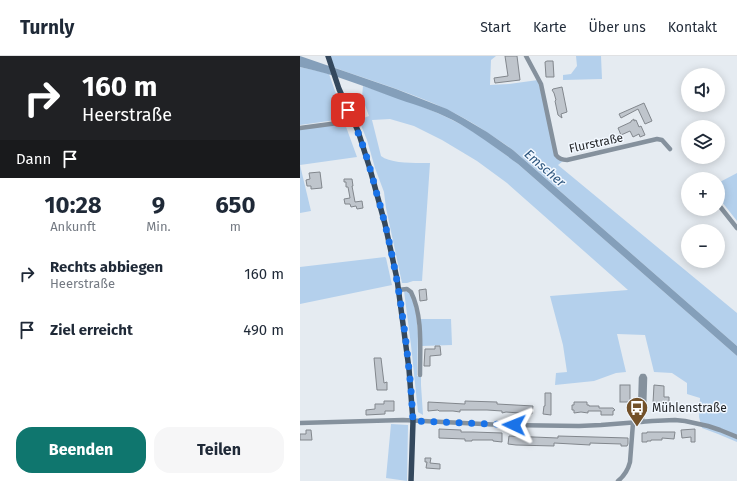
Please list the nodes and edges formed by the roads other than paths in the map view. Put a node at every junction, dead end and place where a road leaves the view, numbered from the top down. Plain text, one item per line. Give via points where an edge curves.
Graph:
1 (526, 56) edge
2 (329, 57) edge
3 (353, 121) junction
4 (300, 128) edge
5 (670, 149) dead end
6 (725, 213) edge
7 (737, 228) edge
8 (398, 290) junction
9 (420, 375) dead end
10 (642, 415) junction
11 (413, 421) junction
12 (642, 422) junction
13 (300, 423) edge
14 (633, 423) junction
15 (737, 437) edge
16 (412, 481) edge
17 (618, 481) edge

1 - 5 street, Flurstraße via 541,84 558,158 567,160 656,140 662,140
2 - 3 main road
3 - 4 street
3 - 8 main road via 362,141 379,199
6 - 7 street
8 - 9 street via 407,289 411,292 417,308
8 - 11 main road
10 - 10 street via 644,412 644,376 640,378
10 - 12 street
11 - 13 street
11 - 14 street via 579,426
11 - 16 main road
12 - 14 street
12 - 15 street via 685,421
14 - 17 street via 629,468

